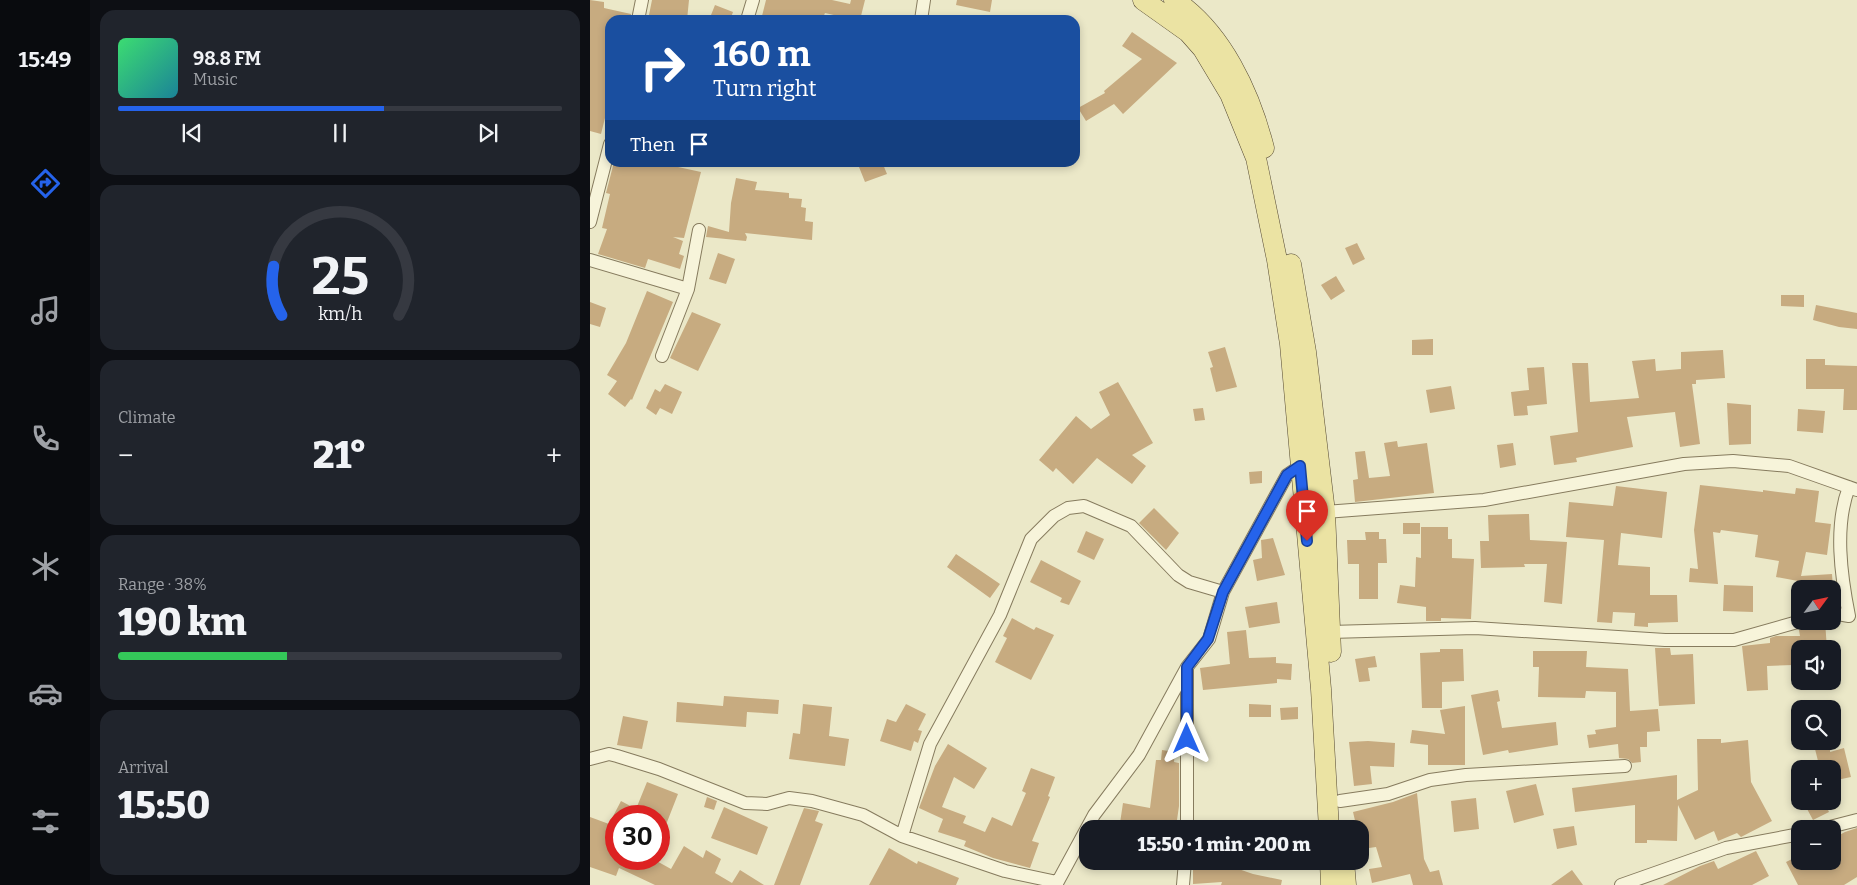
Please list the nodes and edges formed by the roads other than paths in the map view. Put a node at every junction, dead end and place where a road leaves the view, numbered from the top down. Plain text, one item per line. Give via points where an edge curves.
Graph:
1 (642, 0) edge
2 (754, 0) edge
3 (924, 0) edge
4 (1143, 0) edge
5 (1174, 0) edge
6 (639, 15) edge
7 (749, 15) edge
8 (922, 15) edge
9 (605, 164) edge
10 (590, 222) edge
11 (699, 230) dead end
12 (590, 260) edge
13 (688, 288) junction
14 (662, 356) dead end
15 (1300, 466) junction
16 (1853, 488) edge
17 (1325, 512) junction
18 (1223, 592) junction
19 (1841, 615) edge
20 (1791, 624) edge
21 (1330, 632) junction
22 (1187, 667) junction
23 (590, 760) edge
24 (1625, 766) dead end
25 (1340, 801) junction
26 (1187, 820) edge
27 (1328, 820) edge
28 (1341, 820) edge
29 (1857, 820) edge
30 (1841, 824) edge
31 (902, 836) junction
32 (1791, 836) edge
33 (1184, 870) edge
34 (1330, 870) edge
35 (1345, 870) edge
36 (1057, 884) edge
37 (1183, 885) edge
38 (1331, 885) edge
39 (1346, 885) edge
40 (1621, 885) edge

1 - 6 street
2 - 7 street
3 - 8 street
4 - 15 main road via 1188,32 1203,49 1230,94 1256,158 1290,344
5 - 17 main road via 1207,30 1247,94 1258,122 1298,302
9 - 10 street
11 - 13 street
12 - 13 street
13 - 14 street
15 - 18 street via 1287,475
15 - 27 main road via 1321,689
16 - 17 street via 1789,466 1733,461 1684,464 1484,500
16 - 19 street via 1842,506 1842,581 1849,616
17 - 21 main road
18 - 22 street via 1208,639
18 - 31 street via 1189,582 1178,575 1131,526 1084,506 1068,508 1054,516 1031,539 1000,615 930,744
20 - 21 street via 1734,640 1665,640 1475,628
21 - 25 main road
22 - 26 street
22 - 36 street via 1139,754 1094,815
23 - 31 street via 609,754 617,756 660,769 746,804 767,804 789,798 812,801 863,815
24 - 25 street via 1466,775 1430,780 1388,794
25 - 28 main road
29 - 30 street
31 - 36 street via 1005,871
32 - 40 street via 1726,848
33 - 37 street
34 - 38 main road
35 - 39 main road

